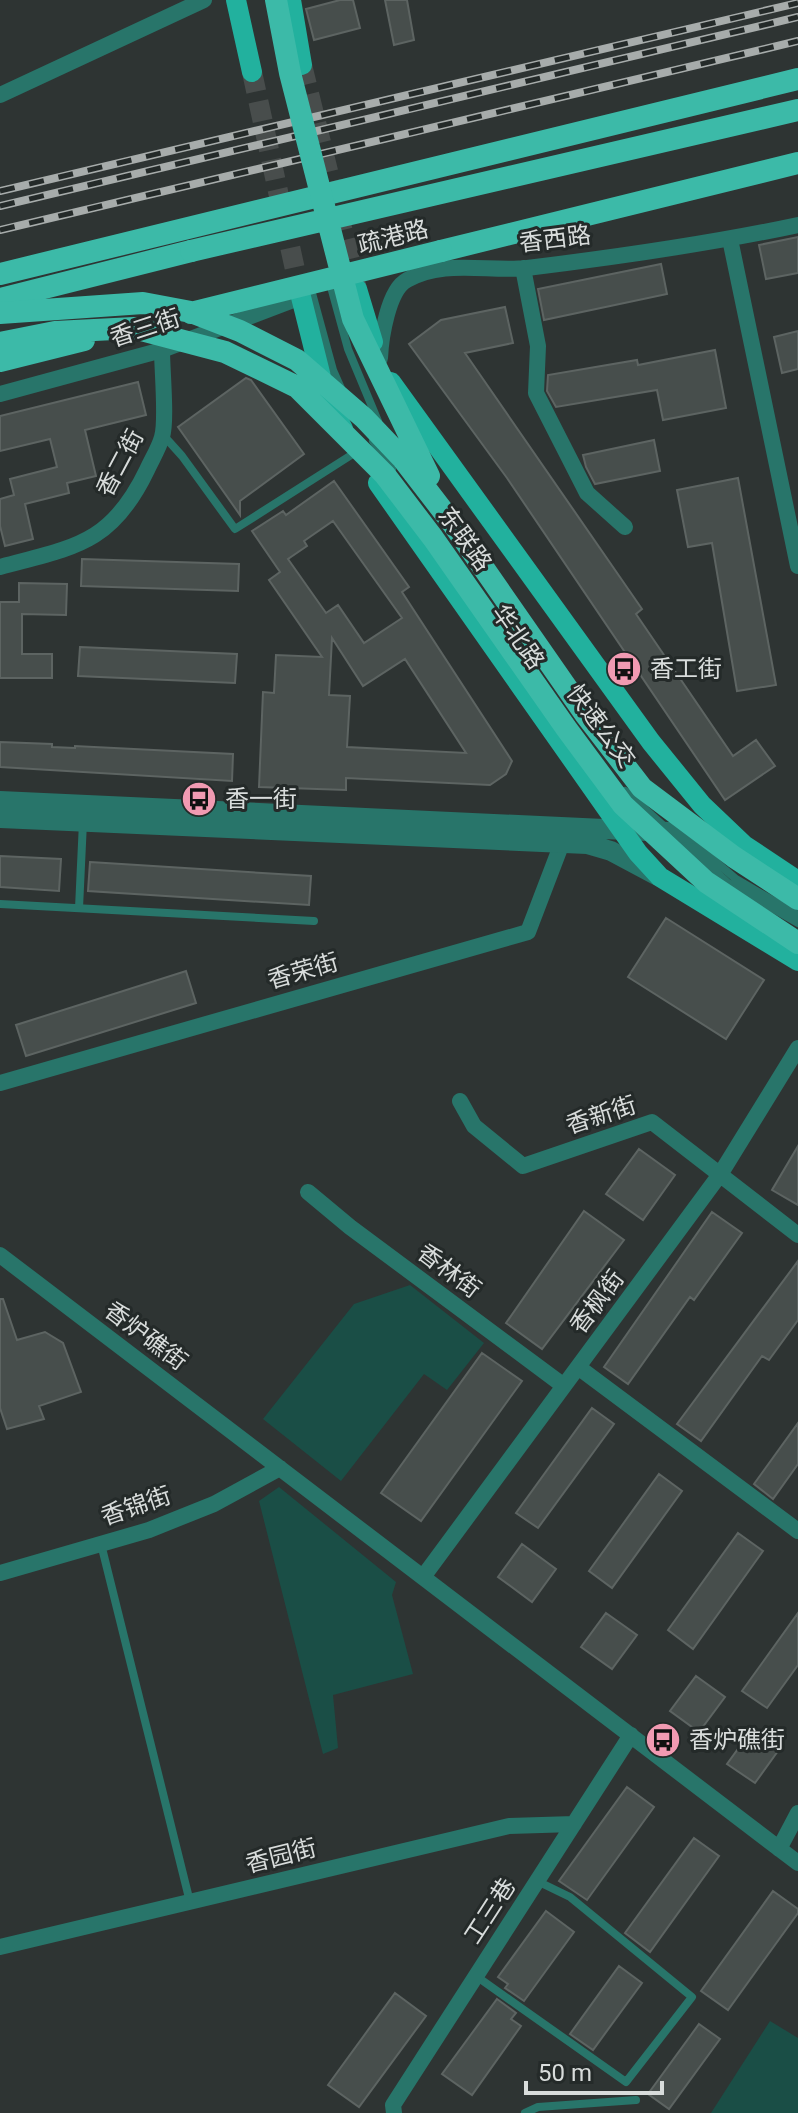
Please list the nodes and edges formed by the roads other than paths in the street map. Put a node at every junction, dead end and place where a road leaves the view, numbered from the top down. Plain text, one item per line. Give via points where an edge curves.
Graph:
1 (204, 0) edge
2 (236, 0) edge
3 (244, 0) edge
4 (267, 0) edge
5 (276, 0) edge
6 (291, 0) edge
7 (292, 65) joint
8 (256, 71) joint
9 (798, 79) edge
10 (0, 95) edge
11 (798, 110) edge
12 (798, 163) edge
13 (798, 225) edge
14 (730, 239) junction
15 (523, 268) junction
16 (0, 274) edge
17 (331, 287) dead end
18 (357, 289) tunnel mouth
19 (307, 295) junction
20 (0, 299) edge
21 (0, 313) edge
22 (0, 343) edge
23 (162, 350) junction
24 (0, 361) edge
25 (379, 363) junction
26 (0, 394) edge
27 (163, 435) junction
28 (356, 452) junction
29 (453, 524) junction
30 (625, 527) dead end
31 (798, 566) edge
32 (0, 567) edge
33 (0, 801) edge
34 (83, 813) junction
35 (0, 818) edge
36 (622, 830) junction
37 (676, 833) junction
38 (562, 843) junction
39 (744, 845) junction
40 (660, 877) junction
41 (798, 881) edge
42 (798, 899) edge
43 (0, 904) edge
44 (79, 908) junction
45 (798, 915) edge
46 (314, 921) dead end
47 (798, 923) edge
48 (798, 943) edge
49 (798, 960) edge
50 (798, 1048) edge
51 (0, 1083) edge
52 (460, 1101) dead end
53 (721, 1173) junction
54 (308, 1192) dead end
55 (798, 1235) edge
56 (0, 1255) edge
57 (578, 1367) junction
58 (564, 1386) junction
59 (280, 1468) junction
60 (798, 1531) edge
61 (101, 1544) junction
62 (0, 1573) edge
63 (423, 1577) junction
64 (631, 1735) junction
65 (798, 1813) edge
66 (574, 1824) junction
67 (779, 1849) junction
68 (798, 1863) edge
69 (537, 1881) junction
70 (190, 1903) junction
71 (0, 1947) edge
72 (476, 1976) junction
73 (636, 2100) dead end
74 (394, 2113) edge
75 (525, 2113) edge

1 - 10 street
2 - 8 main road
3 - 8 lane
4 - 7 lane
5 - 29 highway, bridge via 353,319
6 - 7 main road
9 - 16 highway
11 - 20 highway, bridge
12 - 24 highway, 疏港路, bridge
13 - 14 street, 香西路
14 - 15 street, 香西路
14 - 31 street
15 - 25 street, 香西路 via 430,270 403,281 386,319
15 - 30 street via 538,346 536,393 587,493
17 - 37 lane, 快速公交 via 348,349 379,423 595,741
18 - 25 main road
19 - 23 street, 香三街
19 - 28 main road, 华北路 via 325,393
19 - 37 lane, 快速公交 via 337,381 367,432 588,745 630,796
21 - 29 highway, 东联路, bridge via 143,303 191,312 240,331 297,360 364,418
22 - 48 highway, 东联路, bridge via 55,332 134,328 225,352 297,387 385,475 623,805 706,882
23 - 26 street, 香三街
23 - 27 street, 香二街
25 - 39 main road via 651,742 702,805
27 - 28 lane via 235,529
27 - 32 street, 香二街 via 133,499 114,522 92,538
28 - 36 main road, 华北路
29 - 42 highway, 东联路, bridge via 642,788
33 - 34 street
34 - 35 street
34 - 36 street
34 - 38 street
34 - 44 lane
36 - 37 street
36 - 40 main road, 华北路
37 - 39 street via 716,834
37 - 45 lane, 快速公交 via 736,879
37 - 47 lane, 快速公交 via 728,883
38 - 40 street via 611,851
38 - 51 street, 香荣街 via 528,932
39 - 41 main road
40 - 49 main road, 华北路
43 - 44 lane
44 - 46 lane
50 - 53 street, 香枫街
52 - 53 street, 香新街 via 474,1126 523,1166 652,1122
53 - 55 street, 香新街
53 - 57 street, 香枫街
54 - 58 street, 香林街
56 - 59 street, 香炉礁街
57 - 58 street, 香枫街
57 - 60 street
58 - 63 street, 香枫街
59 - 61 street, 香锦街 via 214,1504
59 - 63 street, 香炉礁街
61 - 62 street, 香锦街
61 - 70 lane
63 - 64 street, 香炉礁街
64 - 66 street, 工三巷
64 - 67 street, 香炉礁街
65 - 67 street
66 - 69 street, 工三巷
66 - 70 street, 香园街 via 509,1826
67 - 68 street, 香炉礁街
69 - 72 street, 工三巷
69 - 72 lane via 570,1897 692,1997 626,2082
70 - 71 street, 香园街
72 - 74 street, 工三巷 via 393,2105
73 - 75 lane via 538,2107

